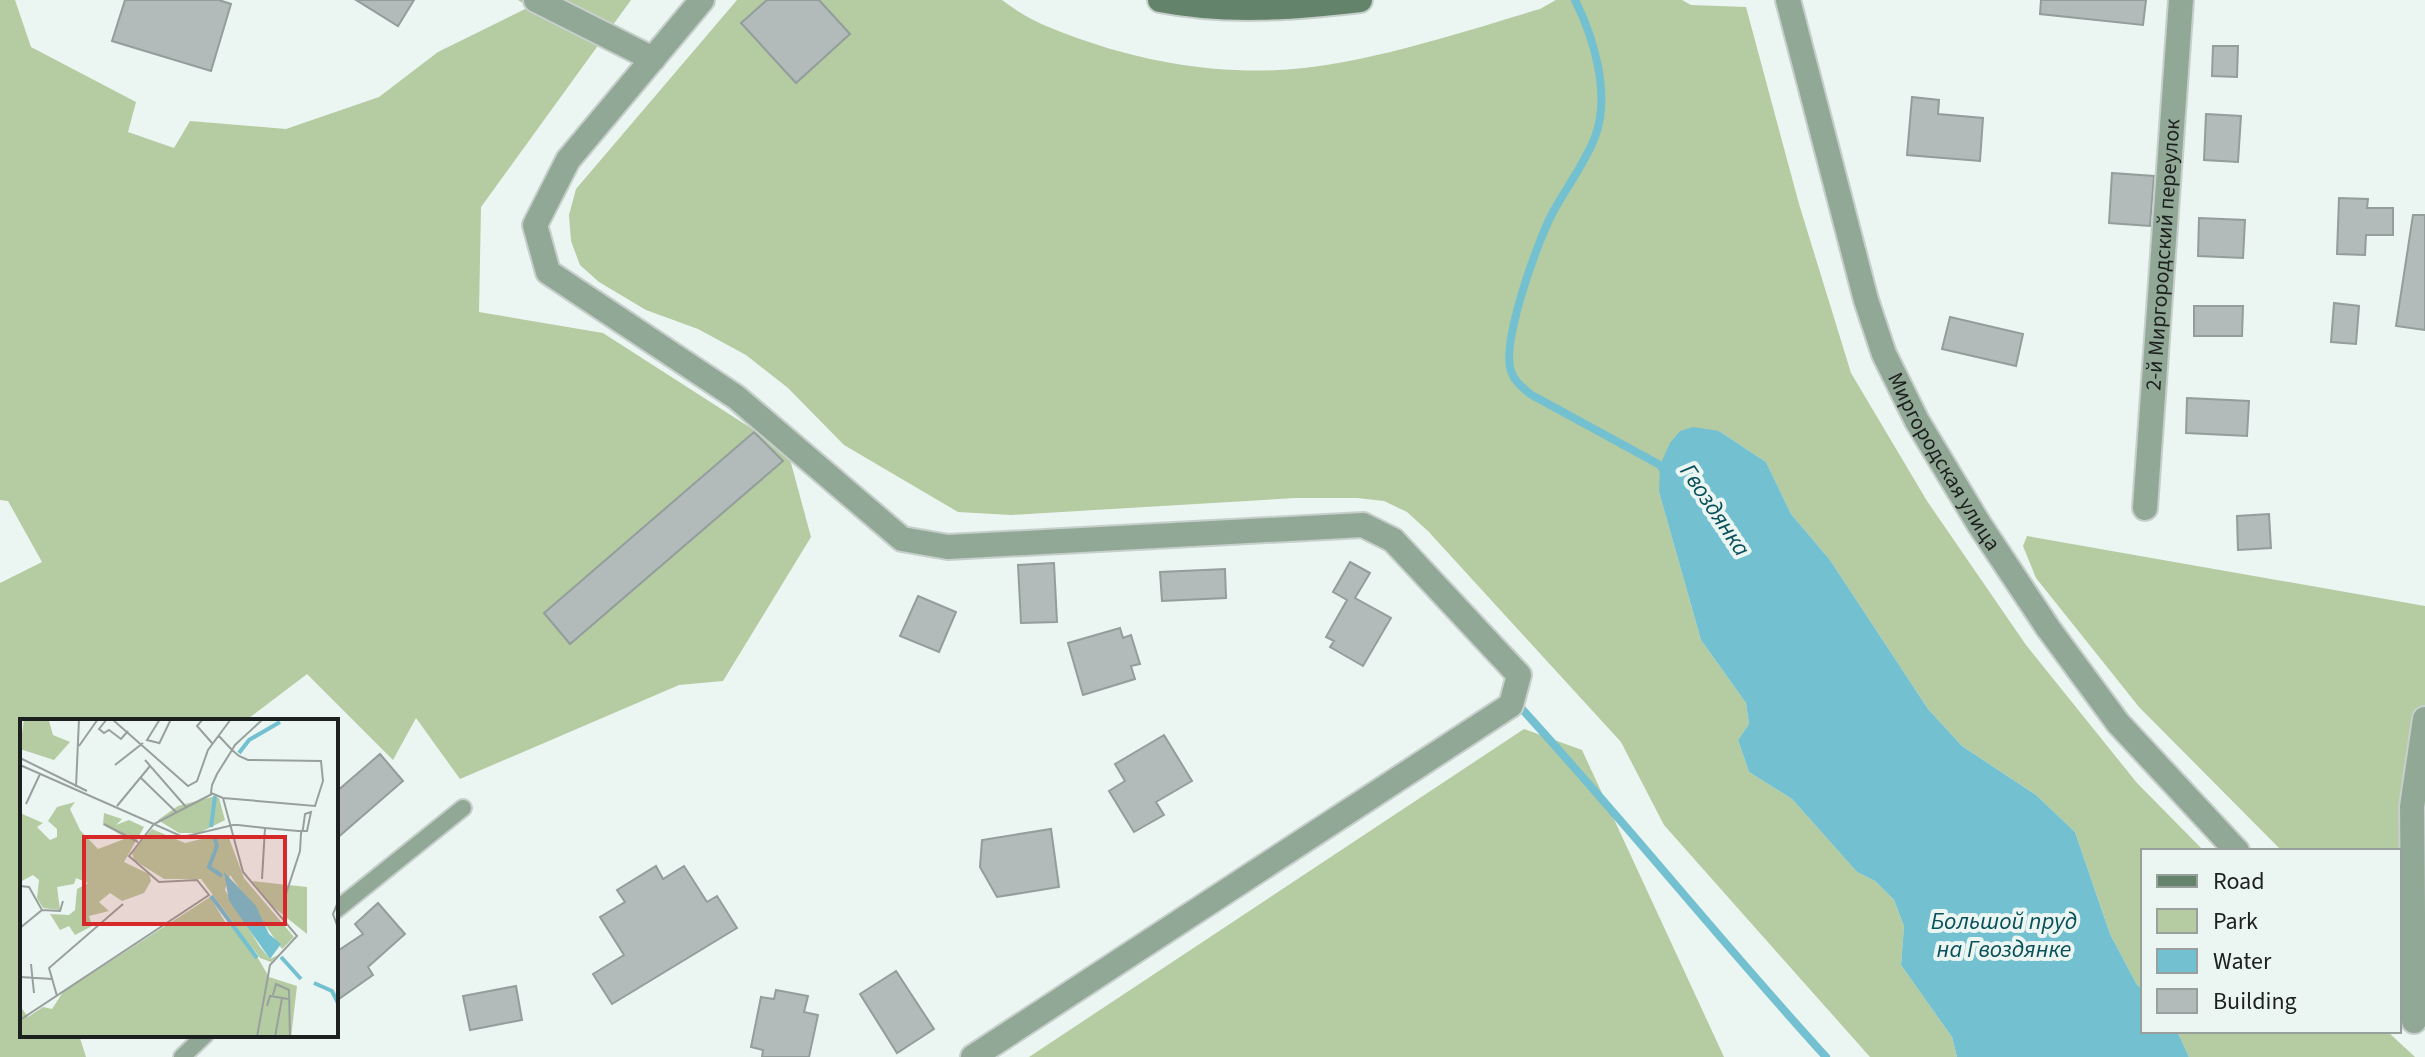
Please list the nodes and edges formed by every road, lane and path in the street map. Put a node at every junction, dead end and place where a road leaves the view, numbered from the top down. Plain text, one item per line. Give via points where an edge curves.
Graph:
1 (536, 0) edge
2 (702, 0) edge
3 (1160, 0) edge
4 (1360, 0) edge
5 (1788, 0) edge
6 (2181, 0) edge
7 (653, 59) junction
8 (2145, 508) dead end
9 (2425, 719) edge
10 (463, 808) dead end
11 (2235, 849) edge
12 (338, 908) edge
13 (2413, 1020) edge
14 (203, 1037) edge
15 (182, 1057) edge
16 (973, 1057) edge

1 - 7 street
2 - 7 street
3 - 4 street via 1245,9
5 - 11 street, Миргородская улица via 1866,300 1884,354 1917,421 2039,615 2118,723
6 - 8 street, 2-й Миргородский переулок
7 - 16 street via 568,160 535,225 548,272 736,397 902,539 948,547 1363,525 1393,540 1519,675 1511,705
9 - 13 street via 2412,807
10 - 12 lane
14 - 15 lane

